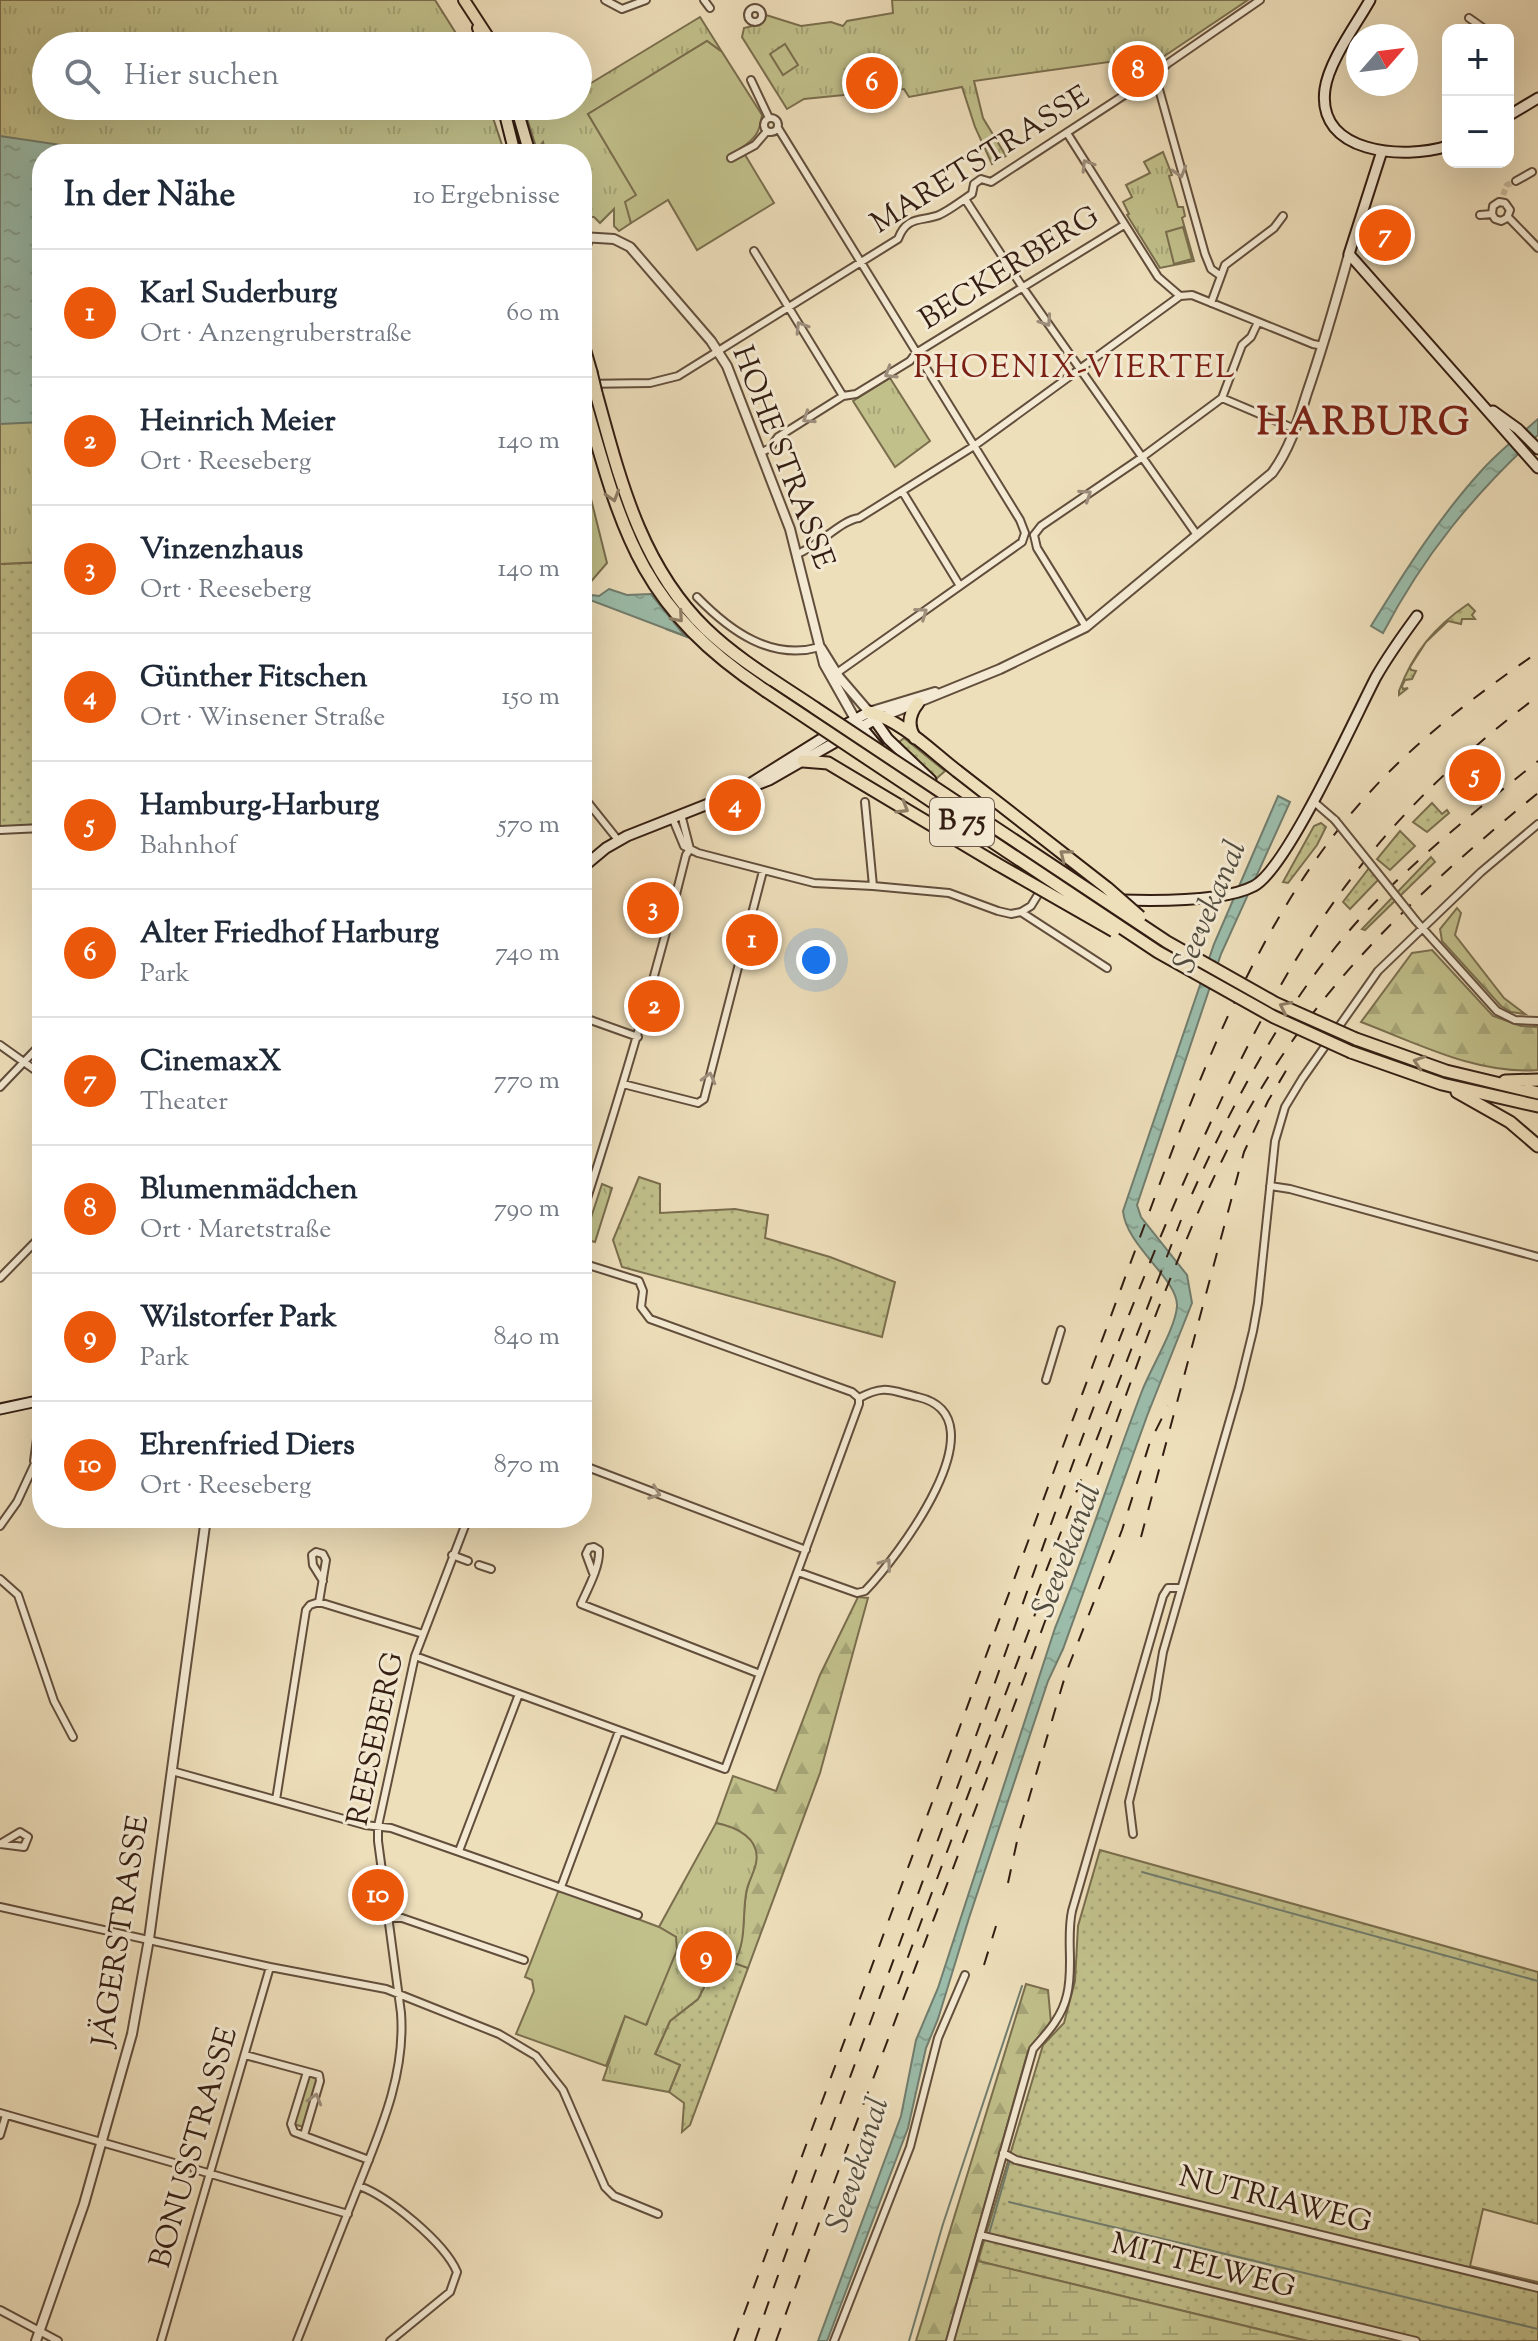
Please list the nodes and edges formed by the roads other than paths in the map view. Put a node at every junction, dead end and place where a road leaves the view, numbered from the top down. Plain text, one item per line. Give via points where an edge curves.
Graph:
1 (605, 0) edge
2 (646, 0) edge
3 (704, 0) edge
4 (760, 0) edge
5 (1260, 0) edge
6 (1370, 0) edge
7 (466, 2) edge
8 (710, 8) dead end
9 (757, 9) dead end
10 (1469, 18) dead end
11 (1478, 24) edge
12 (479, 32) edge
13 (485, 32) edge
14 (1155, 75) junction
15 (751, 80) dead end
16 (1537, 99) edge
17 (1514, 112) edge
18 (769, 118) junction
19 (506, 120) edge
20 (520, 120) edge
21 (778, 128) junction
22 (767, 131) junction
23 (1067, 133) junction
24 (512, 144) edge
25 (527, 144) edge
26 (1442, 147) edge
27 (1382, 151) junction
28 (731, 158) dead end
29 (1532, 172) dead end
30 (1516, 181) tunnel mouth
31 (965, 199) junction
32 (1492, 214) junction
33 (1480, 215) dead end
34 (1283, 216) dead end
35 (1508, 217) junction
36 (1124, 225) junction
37 (592, 240) edge
38 (1538, 248) edge
39 (754, 251) dead end
40 (1349, 254) junction
41 (860, 262) junction
42 (1221, 276) junction
43 (1023, 288) junction
44 (1180, 296) junction
45 (1211, 303) junction
46 (788, 307) junction
47 (1258, 322) junction
48 (1323, 346) junction
49 (719, 350) junction
50 (916, 353) junction
51 (1079, 370) junction
52 (592, 376) edge
53 (592, 384) edge
54 (843, 396) junction
55 (1222, 398) junction
56 (592, 427) edge
57 (1295, 429) junction
58 (1515, 432) junction
59 (974, 446) junction
60 (1537, 448) edge
61 (760, 453) junction
62 (1141, 458) junction
63 (1538, 468) edge
64 (902, 491) junction
65 (1025, 533) junction
66 (1034, 535) junction
67 (1197, 535) junction
68 (640, 550) junction
69 (797, 554) junction
70 (960, 586) junction
71 (697, 597) dead end
72 (1417, 616) dead end
73 (1086, 627) junction
74 (820, 647) junction
75 (834, 675) junction
76 (956, 687) junction
77 (918, 703) junction
78 (875, 716) junction
79 (858, 723) junction
80 (915, 739) junction
81 (803, 761) junction
82 (732, 793) junction
83 (1312, 801) junction
84 (865, 802) dead end
85 (592, 806) edge
86 (676, 815) junction
87 (970, 819) junction
88 (1538, 824) edge
89 (32, 828) edge
90 (0, 830) edge
91 (618, 840) junction
92 (690, 849) junction
93 (592, 860) edge
94 (763, 871) junction
95 (1052, 874) junction
96 (873, 886) junction
97 (1021, 912) junction
98 (1422, 929) junction
99 (1167, 942) junction
100 (1158, 952) junction
101 (1107, 968) dead end
102 (592, 1021) edge
103 (1538, 1021) edge
104 (638, 1037) junction
105 (0, 1045) edge
106 (32, 1054) edge
107 (24, 1062) junction
108 (32, 1068) edge
109 (1538, 1080) edge
110 (1484, 1081) junction
111 (623, 1084) junction
112 (1442, 1084) junction
113 (0, 1087) edge
114 (1538, 1093) edge
115 (1538, 1106) edge
116 (1538, 1146) edge
117 (1270, 1186) junction
118 (592, 1187) edge
119 (32, 1245) edge
120 (1538, 1257) edge
121 (592, 1266) edge
122 (0, 1278) edge
123 (1061, 1330) dead end
124 (1046, 1380) dead end
125 (859, 1398) junction
126 (32, 1403) edge
127 (0, 1409) edge
128 (592, 1469) edge
129 (32, 1470) edge
130 (0, 1526) edge
131 (205, 1528) edge
132 (464, 1528) edge
133 (806, 1550) junction
134 (452, 1555) junction
135 (468, 1561) dead end
136 (479, 1565) dead end
137 (491, 1569) dead end
138 (798, 1572) junction
139 (593, 1573) dead end
140 (0, 1579) edge
141 (323, 1581) dead end
142 (1181, 1588) junction
143 (319, 1602) junction
144 (423, 1634) junction
145 (415, 1656) junction
146 (760, 1674) junction
147 (519, 1694) junction
148 (619, 1731) junction
149 (73, 1737) dead end
150 (172, 1771) junction
151 (276, 1800) junction
152 (378, 1826) junction
153 (1133, 1834) dead end
154 (459, 1851) junction
155 (561, 1887) junction
156 (0, 1907) edge
157 (638, 1915) dead end
158 (389, 1918) junction
159 (149, 1939) junction
160 (524, 1960) dead end
161 (270, 1967) junction
162 (965, 1975) dead end
163 (399, 1994) junction
164 (245, 2055) junction
165 (307, 2072) junction
166 (3, 2114) edge
167 (0, 2135) edge
168 (304, 2135) junction
169 (104, 2142) junction
170 (1008, 2156) junction
171 (369, 2160) junction
172 (181, 2165) dead end
173 (194, 2169) dead end
174 (210, 2174) junction
175 (359, 2186) junction
176 (348, 2214) junction
177 (658, 2214) dead end
178 (980, 2235) junction
179 (1538, 2288) edge
180 (0, 2310) edge
181 (38, 2336) edge
182 (58, 2341) edge
183 (161, 2341) edge
184 (297, 2341) edge
185 (390, 2341) edge
186 (834, 2341) edge
187 (950, 2341) edge
188 (1416, 2341) edge

1 - 2 street via 622,9
3 - 8 street
4 - 9 street
5 - 14 street, MARETSTRASSE
6 - 27 main road via 1328,76 1325,100 1341,135
7 - 12 main road
7 - 13 main road
10 - 11 street
14 - 23 street, MARETSTRASSE
14 -> 42 street via 1205,254
15 - 18 street
16 - 17 main road
18 - 21 street
18 - 22 street via 764,124
19 - 24 main road
20 - 25 main road
21 - 22 street
21 - 41 street
22 - 28 street
23 - 31 street, MARETSTRASSE via 991,182 981,179
36 -> 23 street
26 - 27 main road
27 - 40 main road
29 - 30 street
31 - 41 street, MARETSTRASSE via 937,216 920,218
31 - 43 street
32 - 33 street
32 - 35 street via 1500,221
32 - 35 street via 1494,204 1503,199
34 - 42 street via 1225,265
35 - 38 street
36 - 43 street, BECKERBERG
36 - 44 street via 1158,277
37 - 49 street, HOHE STRASSE via 604,237 630,247
39 - 46 street
40 - 48 street
40 - 58 main road
41 - 46 street, MARETSTRASSE
41 - 50 street
42 - 45 street
43 - 50 street, BECKERBERG
43 -> 51 street
44 - 45 street
44 - 51 street
45 - 47 street
46 - 49 street, MARETSTRASSE
54 -> 46 street
47 - 48 street
47 - 55 street via 1242,345
48 - 57 street
49 - 53 street, MARETSTRASSE via 663,381
49 - 61 street, HOHE STRASSE
50 -> 54 street, BECKERBERG via 856,394
50 - 59 street
51 - 59 street
51 - 62 street
52 - 68 highway, B 75, bridge
54 -> 61 street, BECKERBERG
55 - 57 street
55 - 62 street
56 -> 68 highway, B 75 via 616,507
57 - 67 street via 1272,473
58 - 60 main road
58 - 63 main road
59 - 64 street
59 - 65 street
61 - 69 street, HOHE STRASSE
66 -> 62 street
62 - 67 street
64 - 69 street
64 - 70 street
65 - 66 street
65 - 70 street via 1022,542
66 - 73 street
67 - 73 street
68 - 99 highway, B 75, bridge via 682,602 735,653
68 -> 100 highway, B 75, bridge via 667,605 718,657
69 - 74 street, HOHE STRASSE
75 -> 70 street
71 - 74 street via 734,628 770,648 793,652
72 - 83 main road via 1377,676
73 - 76 street
74 - 75 street, HOHE STRASSE
75 - 78 street, HOHE STRASSE
75 - 79 street, HOHE STRASSE
76 - 77 street
76 - 78 street via 897,702
77 - 78 street
77 - 80 highway via 910,719
78 - 79 main road
78 - 80 highway, B 75
78 - 87 main road via 888,739
79 - 81 main road
79 - 82 main road
79 - 87 main road via 913,782
99 -> 80 highway, B 75, bridge via 1107,888
81 - 82 main road
81 -> 100 highway, B 75, bridge via 828,763 1086,916
82 - 86 main road
83 - 95 main road via 1273,869 1242,891 1104,899
83 - 98 street, bridge via 1335,820
84 - 96 street
85 - 91 street
86 - 91 main road
86 - 92 street via 682,843
87 - 95 main road
88 - 98 street
89 - 90 street
91 - 93 main road
92 - 94 street
92 - 104 street
94 - 96 street via 814,883
111 -> 94 street via 698,1103 704,1099
95 - 97 street
96 - 97 street via 949,893 998,911
97 - 101 street
98 - 103 street via 1497,1011 1515,1020
98 - 117 street via 1367,984 1293,1093 1275,1141
110 -> 99 highway, B 75, bridge via 1356,1039 1275,1003
100 - 112 highway, B 75, bridge via 1274,1017
102 - 104 street
104 - 111 street
105 - 107 street
106 - 107 street
107 - 108 street
107 - 113 street
109 - 110 highway, B 75
110 - 114 highway, B 75
111 - 118 street
112 - 115 highway, B 75
112 - 116 highway, B 75 via 1510,1122
117 - 120 street
117 - 142 street via 1253,1331
119 - 122 street
121 - 125 street via 639,1281 641,1307 650,1319
123 - 124 street
125 - 133 street
138 -> 125 street via 865,1591 930,1505 946,1467 950,1430 936,1402 881,1388
126 - 127 main road
128 -> 133 street
129 - 130 street
131 - 150 street, JÄGERSTRASSE
132 - 134 street, REESEBERG
133 - 138 street
134 - 135 street
134 - 144 street, REESEBERG
136 - 137 street
138 - 146 street
139 - 146 street via 581,1604
140 - 149 street via 18,1595 54,1701
141 - 143 street
142 - 153 street via 1129,1802
142 - 170 street via 1168,1588 1163,1596 1072,1911 1068,1994 1056,2022 1033,2049
143 - 144 street
143 - 151 street via 306,1610
144 - 145 street, REESEBERG
145 - 147 street
145 - 152 street, REESEBERG
146 - 148 street via 725,1769
147 - 148 street
147 - 154 street
148 - 155 street
150 - 151 street
150 - 159 street, JÄGERSTRASSE
151 - 152 street
152 - 154 street
152 - 158 street, REESEBERG
154 - 155 street
155 - 157 street
156 - 159 street
158 - 160 street
158 - 163 street, REESEBERG
159 - 161 street
159 - 169 street, JÄGERSTRASSE
161 - 163 street
161 - 164 street, BONUSSTRASSE
162 - 186 street via 938,2038 910,2147
163 - 171 street, REESEBERG via 402,2037 397,2078
163 - 177 street via 499,2034 536,2056 568,2099 605,2187
164 - 165 street
164 - 174 street, BONUSSTRASSE
165 - 168 street via 291,2124 294,2132
168 -> 165 street via 320,2081 319,2075
166 - 167 street
166 - 169 street
168 - 171 street
169 - 172 street
169 - 181 street, JÄGERSTRASSE
170 - 178 street
170 - 179 street, NUTRIAWEG
171 - 175 street, REESEBERG
173 - 174 street
174 - 176 street
174 - 183 street, BONUSSTRASSE
175 - 176 street, REESEBERG
175 - 185 street via 380,2195 414,2224 444,2251 457,2272 450,2292
176 - 184 street, REESEBERG
178 - 187 street
178 - 188 street, MITTELWEG
180 - 181 street
181 - 182 street

